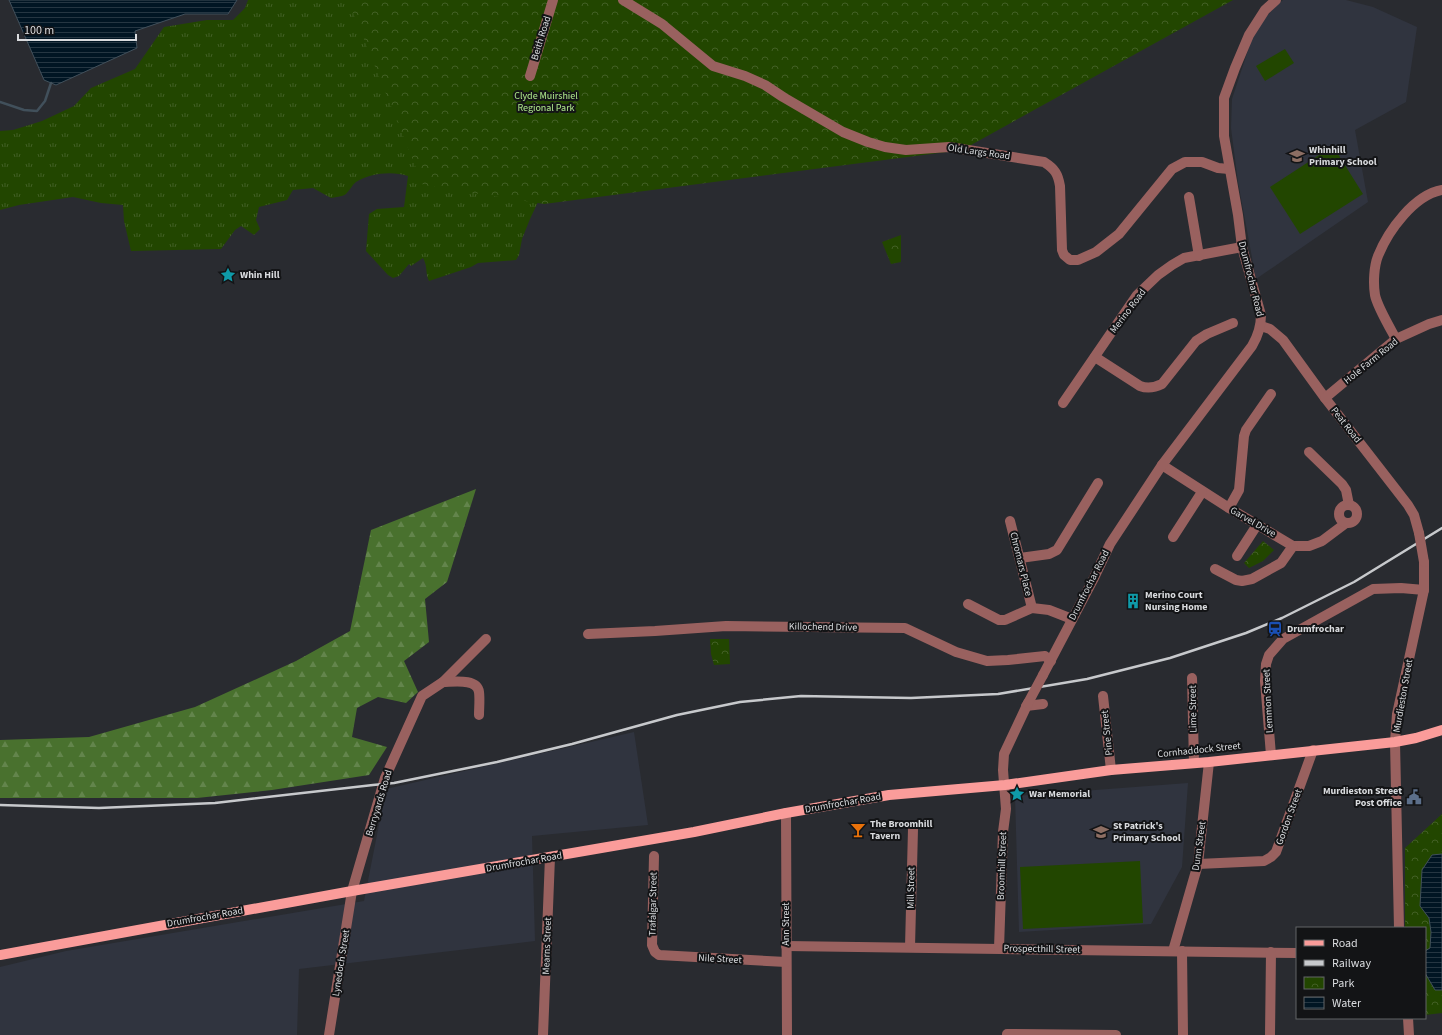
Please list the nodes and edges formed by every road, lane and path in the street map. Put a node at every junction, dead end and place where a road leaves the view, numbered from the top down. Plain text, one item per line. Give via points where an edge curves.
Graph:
1 (553, 0) edge
2 (623, 0) edge
3 (1276, 0) edge
4 (530, 76) dead end
5 (1229, 169) junction
6 (1442, 190) edge
7 (1189, 196) dead end
8 (1242, 247) junction
9 (1199, 256) junction
10 (1442, 320) edge
11 (1233, 323) dead end
12 (1261, 326) junction
13 (1396, 339) junction
14 (1095, 357) junction
15 (1271, 394) dead end
16 (1325, 398) junction
17 (1063, 403) dead end
18 (1310, 452) dead end
19 (1162, 465) junction
20 (1098, 483) dead end
21 (1202, 492) junction
22 (1229, 508) junction
23 (1010, 521) dead end
24 (1257, 525) junction
25 (1173, 537) dead end
26 (1293, 546) junction
27 (1237, 556) dead end
28 (1020, 558) junction
29 (1424, 562) joint
30 (1215, 569) dead end
31 (1424, 590) junction
32 (968, 604) dead end
33 (1032, 608) junction
34 (1072, 619) junction
35 (588, 634) dead end
36 (486, 639) dead end
37 (1051, 661) junction
38 (1192, 678) dead end
39 (443, 682) junction
40 (1103, 696) dead end
41 (1027, 704) junction
42 (1043, 704) dead end
43 (479, 715) dead end
44 (1442, 730) edge
45 (1395, 742) junction
46 (1313, 750) junction
47 (1271, 755) junction
48 (1209, 762) junction
49 (1194, 763) junction
50 (1111, 770) junction
51 (1005, 785) junction
52 (786, 813) junction
53 (913, 829) dead end
54 (654, 856) dead end
55 (550, 857) junction
56 (1198, 864) junction
57 (352, 891) junction
58 (1399, 927) edge
59 (786, 946) junction
60 (910, 947) junction
61 (999, 948) junction
62 (1178, 951) junction
63 (654, 952) joint
64 (1272, 952) junction
65 (1296, 953) edge
66 (0, 954) edge
67 (786, 962) junction
68 (1408, 1019) edge
69 (1007, 1034) dead end
70 (329, 1035) edge
71 (543, 1035) edge
72 (787, 1035) edge
73 (1116, 1035) edge
74 (1183, 1035) edge
75 (1270, 1035) edge
76 (1410, 1035) edge

1 - 4 street, Beith Road
2 - 5 street, Old Largs Road via 662,24 712,66 765,85 843,132 868,142 885,148 906,150 949,146 1044,162 1053,167 1059,177 1060,186 1062,250 1070,260 1078,260 1096,252 1119,234 1172,169 1185,162 1202,162
3 - 5 street, Drumfrochar Road via 1265,10 1249,35 1224,98 1224,136
5 - 8 street, Drumfrochar Road
6 - 13 street via 1412,206 1393,228 1378,256 1375,275 1376,296
7 - 9 street
8 - 9 street, Merino Road
8 - 12 street, Drumfrochar Road via 1261,315
9 - 14 street, Merino Road via 1184,258 1172,265 1137,295
10 - 13 street, Hole Farm Road
11 - 14 street via 1196,341 1156,388 1140,386
12 - 16 street, Peat Road via 1270,329 1284,340
12 - 19 street, Drumfrochar Road via 1252,346
13 - 16 street, Hole Farm Road
14 - 17 street, Merino Road
15 - 22 street via 1246,430 1239,490
16 - 29 street, Peat Road, bridge via 1408,505 1414,515
18 - 26 street via 1342,484 1349,505 1356,509 1357,516 1353,522 1346,523 1322,541 1309,546
19 - 21 street, Garvel Drive
19 - 34 street, Drumfrochar Road via 1110,544
20 - 28 street via 1057,550 1049,554
21 - 22 street, Garvel Drive
21 - 25 street
22 - 24 street, Garvel Drive
23 - 28 street, Chromars Place
24 - 26 street, Garvel Drive
24 - 27 street
26 - 30 street via 1281,563 1242,581
28 - 33 street, Chromars Place
29 - 31 street, Murdieston Street
31 - 45 street, Murdieston Street via 1398,714
31 - 47 street, Lemmon Street via 1373,590 1283,639 1269,654 1265,681
32 - 33 street via 999,620 1005,620
33 - 34 street via 1049,610
34 - 37 street, Drumfrochar Road
35 - 37 street, Killochend Drive via 726,626 905,628 956,652 987,661 1044,656
36 - 39 street, Berryyards Road
37 - 41 street, Drumfrochar Road, bridge
38 - 49 street, Lime Street
39 - 43 street via 469,682 477,687
39 - 57 street, Berryyards Road via 422,696 384,778
40 - 50 street, Pine Street
41 - 42 street
41 - 51 street, Drumfrochar Road via 1004,754
44 - 45 main road, Cornhaddock Street
45 - 46 main road, Cornhaddock Street
45 - 58 street, Murdieston Street
46 - 47 main road, Cornhaddock Street
46 - 56 street, Gordon Street via 1276,852 1271,857 1264,861
47 - 48 main road, Cornhaddock Street
48 - 49 main road, Cornhaddock Street
48 - 56 street, Dunn Street
49 - 50 main road, Cornhaddock Street
50 - 51 main road, Cornhaddock Street
51 - 52 main road, Drumfrochar Road via 889,795
51 - 61 street, Broomhill Street
52 - 55 main road, Drumfrochar Road
52 - 59 street, Ann Street
53 - 60 street, Mill Street
54 - 63 street, Trafalgar Street
55 - 57 main road, Drumfrochar Road
55 - 71 street, Mearns Street
56 - 62 street, Dunn Street
57 - 66 main road, Drumfrochar Road
57 - 70 street, Lynedoch Street
59 - 60 street, Prospecthill Street
59 - 67 street, Ann Street
60 - 61 street, Prospecthill Street
61 - 62 street, Prospecthill Street
62 - 64 street, Prospecthill Street
62 - 74 street, Dunn Street
63 - 67 street, Nile Street via 659,955
64 - 65 street, Prospecthill Street
64 - 75 street
67 - 72 street, Ann Street
68 - 76 street
69 - 73 street

